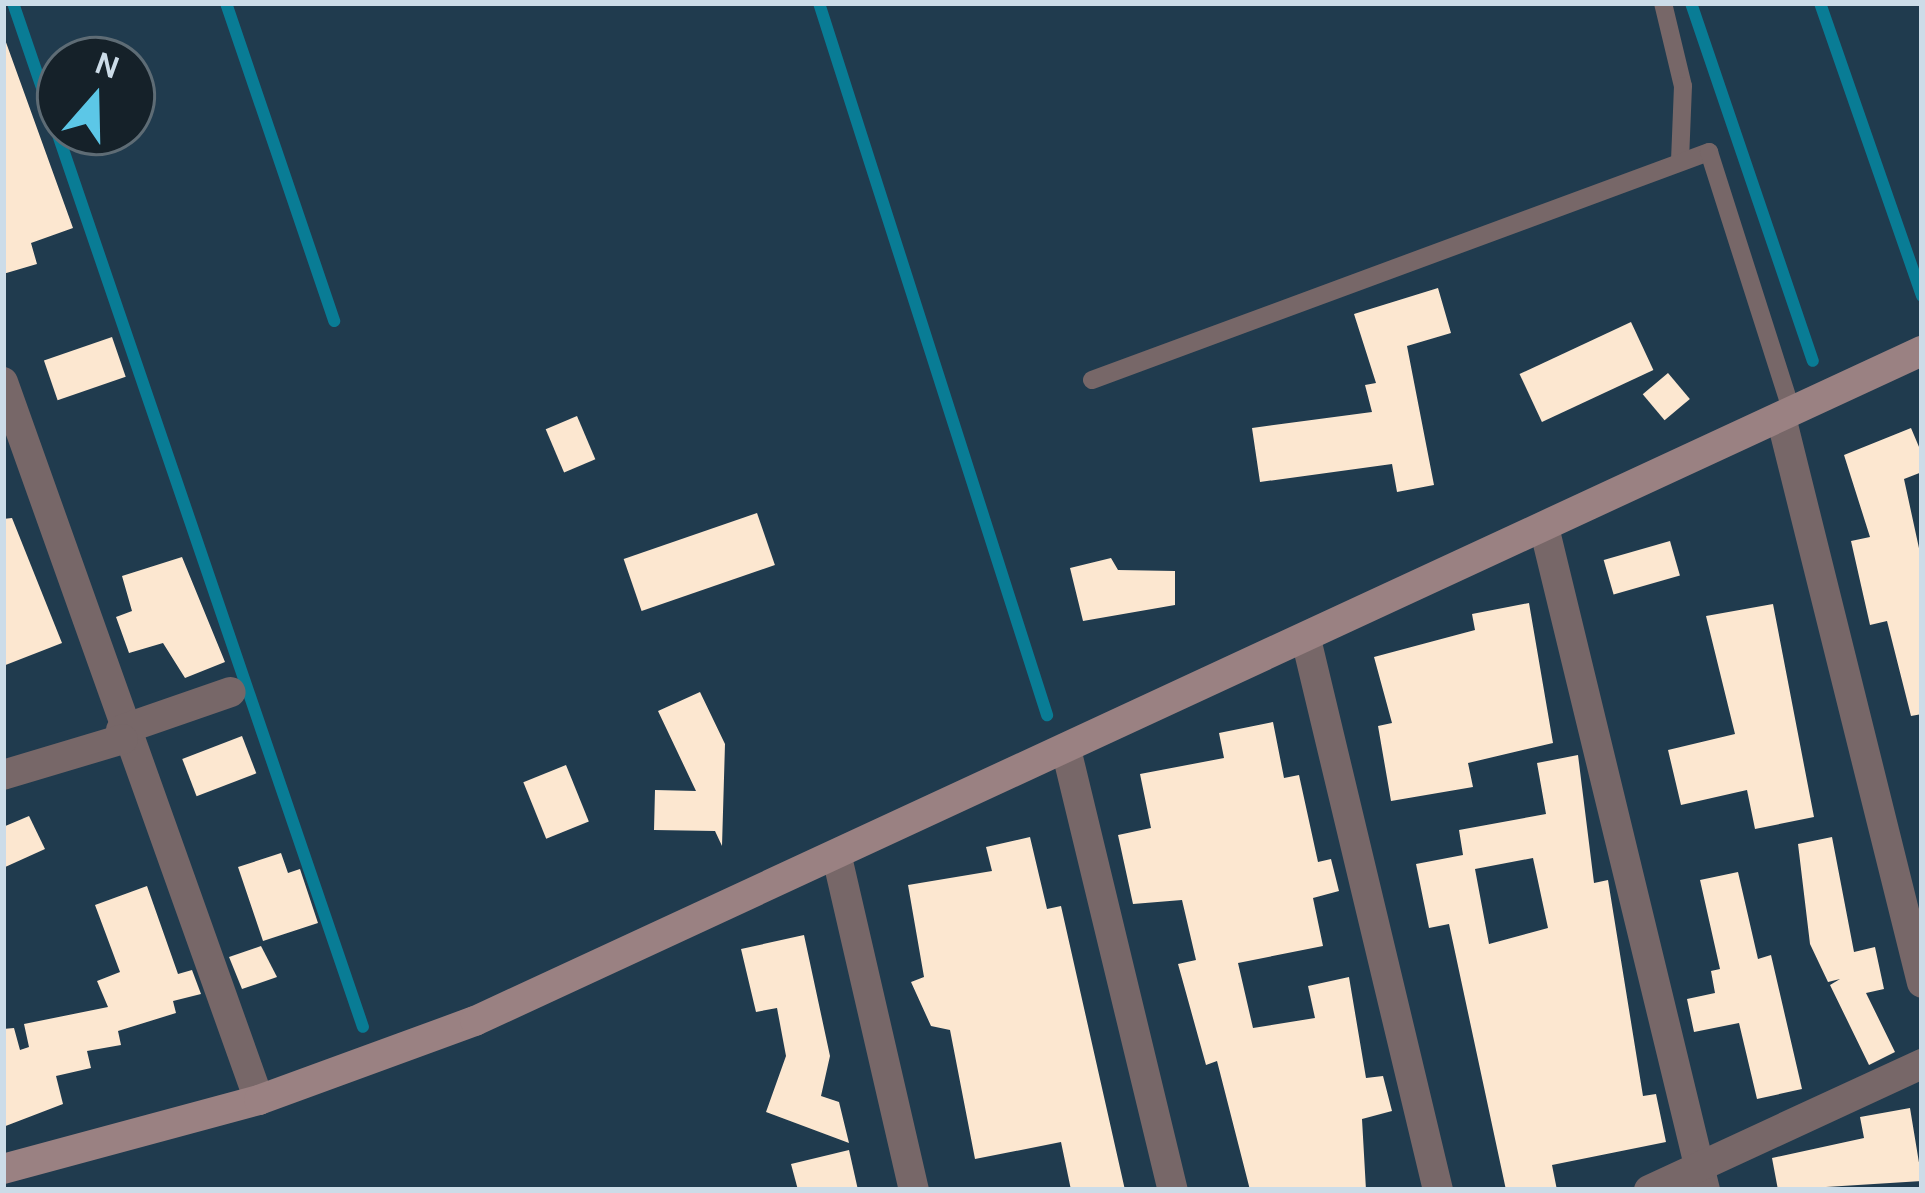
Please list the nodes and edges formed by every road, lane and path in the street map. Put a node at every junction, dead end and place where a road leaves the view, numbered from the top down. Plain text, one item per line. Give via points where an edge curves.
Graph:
1 (1663, 3) edge
2 (1681, 162) junction
3 (1922, 351) edge
4 (1092, 380) dead end
5 (3, 382) edge
6 (1787, 414) junction
7 (1544, 526) junction
8 (1306, 639) junction
9 (231, 692) dead end
10 (122, 734) junction
11 (1066, 748) junction
12 (3, 775) edge
13 (837, 857) junction
14 (1922, 982) edge
15 (1922, 1064) edge
16 (259, 1100) junction
17 (3, 1169) edge
18 (1703, 1178) edge
19 (914, 1190) edge
20 (1174, 1190) edge
21 (1438, 1190) edge
22 (1649, 1190) edge

1 - 2 lane via 1683,86
2 - 4 lane
2 - 6 lane via 1708,152
3 - 6 street
5 - 10 street
6 - 7 street
6 - 14 street
7 - 8 street
7 - 18 street
8 - 11 street
8 - 21 street
9 - 10 street
10 - 12 street
10 - 16 street
11 - 13 street
11 - 20 street
13 - 16 street via 475,1022
13 - 19 street
15 - 18 street
16 - 17 street
18 - 22 street

